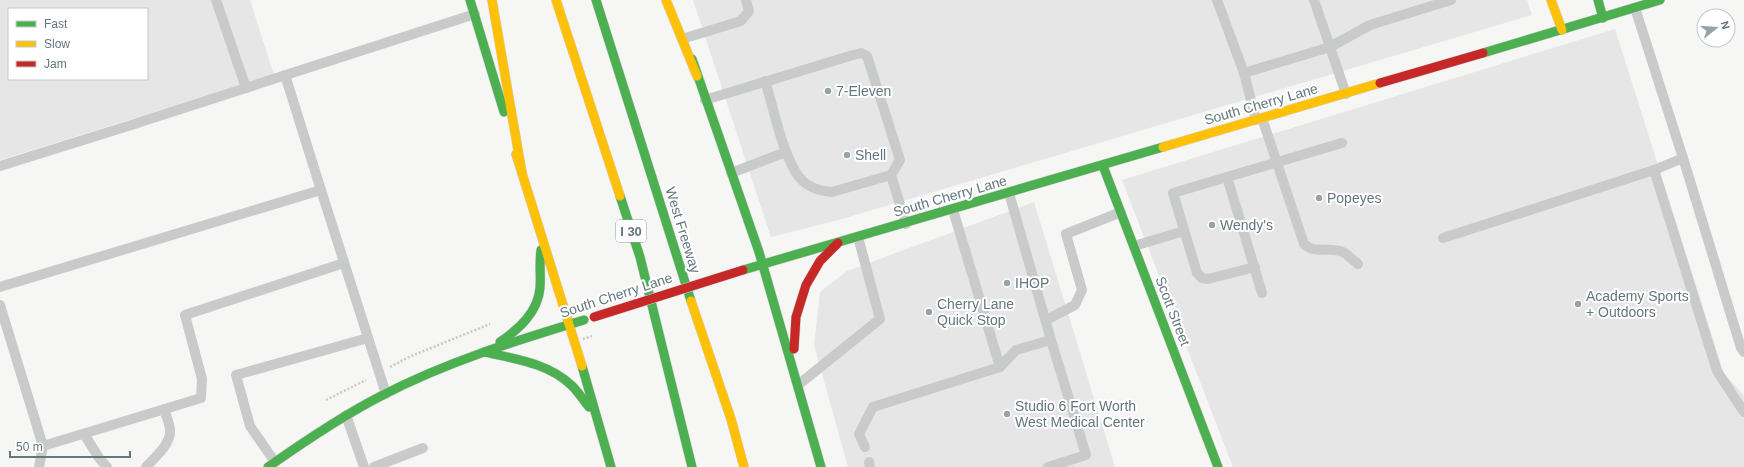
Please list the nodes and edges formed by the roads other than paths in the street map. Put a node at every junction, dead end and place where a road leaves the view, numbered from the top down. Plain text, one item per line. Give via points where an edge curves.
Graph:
1 (216, 0) edge
2 (470, 0) edge
3 (492, 0) edge
4 (556, 0) edge
5 (596, 0) edge
6 (666, 0) edge
7 (674, 0) edge
8 (746, 0) edge
9 (1217, 0) edge
10 (1314, 0) edge
11 (1451, 0) edge
12 (1551, 0) edge
13 (1598, 0) edge
14 (1660, 0) edge
15 (1635, 8) junction
16 (474, 14) junction
17 (1603, 18) junction
18 (1562, 30) junction
19 (684, 39) junction
20 (1330, 48) junction
21 (1244, 73) junction
22 (284, 75) junction
23 (766, 81) junction
24 (246, 88) junction
25 (1346, 94) junction
26 (705, 100) junction
27 (1259, 119) junction
28 (1342, 143) dead end
29 (786, 152) junction
30 (1683, 158) junction
31 (1278, 162) junction
32 (0, 166) edge
33 (1103, 166) junction
34 (1654, 170) junction
35 (522, 173) junction
36 (731, 173) junction
37 (891, 175) junction
38 (1227, 177) junction
39 (321, 190) junction
40 (1009, 193) junction
41 (953, 210) junction
42 (1121, 212) junction
43 (906, 224) junction
44 (1184, 231) junction
45 (542, 236) junction
46 (858, 237) junction
47 (1443, 238) dead end
48 (839, 242) junction
49 (1134, 246) junction
50 (344, 263) junction
51 (762, 264) junction
52 (1358, 264) dead end
53 (1255, 267) junction
54 (0, 287) edge
55 (1262, 293) dead end
56 (0, 305) edge
57 (1046, 320) junction
58 (570, 324) junction
59 (368, 338) junction
60 (1051, 340) junction
61 (484, 352) junction
62 (1744, 352) edge
63 (1000, 367) junction
64 (794, 368) junction
65 (798, 385) junction
66 (386, 394) junction
67 (164, 409) junction
68 (1744, 412) edge
69 (346, 415) junction
70 (596, 417) junction
71 (731, 419) junction
72 (84, 434) junction
73 (747, 443) dead end
74 (43, 446) junction
75 (423, 448) dead end
76 (865, 448) dead end
77 (272, 464) edge
78 (39, 467) edge
79 (107, 467) edge
80 (146, 467) edge
81 (364, 467) edge
82 (374, 467) edge
83 (611, 467) edge
84 (692, 467) edge
85 (744, 467) edge
86 (821, 467) edge
87 (1048, 467) edge
88 (1218, 467) edge

1 - 24 lane
2 - 16 main road
3 - 35 main road
4 - 84 main road, I 30 via 640,257
5 - 71 main road, West Freeway / I 30 via 678,265
6 - 19 main road
7 - 19 main road
8 - 19 lane via 749,11 741,21
9 - 21 lane
10 - 20 lane
11 - 20 lane via 1370,25
12 - 18 main road
13 - 17 main road
14 - 15 main road, South Cherry Lane
15 - 17 main road, South Cherry Lane
15 - 30 lane
16 - 22 lane
16 - 35 main road
17 - 18 main road, South Cherry Lane
18 - 25 main road, South Cherry Lane
19 - 26 main road
20 - 21 lane
20 - 25 lane
21 - 27 lane
22 - 24 lane
22 - 39 lane
23 - 26 lane
23 - 29 lane
23 - 37 lane via 861,53 867,56 900,160
24 - 32 lane
25 - 27 main road, South Cherry Lane
26 - 36 main road
27 - 31 lane
27 - 33 main road, South Cherry Lane
28 - 31 lane
29 - 36 lane
29 - 37 lane via 800,178 822,192 832,192
30 - 34 lane
30 - 62 lane
31 - 38 lane
31 - 52 lane via 1304,244 1310,249 1342,251
33 - 40 main road, South Cherry Lane
33 - 42 main road, Scott Street
34 - 47 lane
34 - 68 lane via 1716,371
35 - 45 main road
36 - 51 main road
37 - 43 lane
38 - 44 lane via 1173,193
38 - 53 lane
39 - 50 lane
39 - 54 lane
40 - 41 main road, South Cherry Lane
40 - 57 lane
41 - 43 main road, South Cherry Lane
41 - 63 lane
42 - 49 main road, Scott Street
42 - 57 lane via 1066,234 1082,290 1075,306
43 - 46 main road, South Cherry Lane
44 - 49 lane
44 - 53 lane via 1193,264 1202,278 1208,279
45 - 58 main road
45 - 61 main road via 538,301 516,331
46 - 48 main road, South Cherry Lane
46 - 65 lane via 880,319
48 - 51 main road, South Cherry Lane
48 - 64 main road via 820,261 806,285 796,317
49 - 88 main road, Scott Street
50 - 59 lane
50 - 67 lane via 185,315 202,379 200,398
51 - 58 main road, South Cherry Lane, bridge
51 - 64 main road
53 - 55 lane
56 - 74 lane
57 - 60 lane
58 - 61 main road, South Cherry Lane
58 - 70 main road
59 - 66 lane
59 - 77 lane via 236,375 250,426
60 - 63 lane via 1016,350
60 - 87 lane via 1086,455
61 - 66 main road, South Cherry Lane
61 - 70 main road via 533,362 552,370 570,384
63 - 76 lane via 873,407 859,434
64 - 65 main road
65 - 86 main road
66 - 69 main road, South Cherry Lane
67 - 72 lane
67 - 80 lane via 170,431 169,438 159,454
69 - 77 main road, South Cherry Lane
69 - 81 lane
70 - 83 main road
71 - 73 main road
71 - 85 main road, West Freeway / I 30
72 - 74 lane
72 - 79 lane
74 - 78 lane
75 - 82 lane

